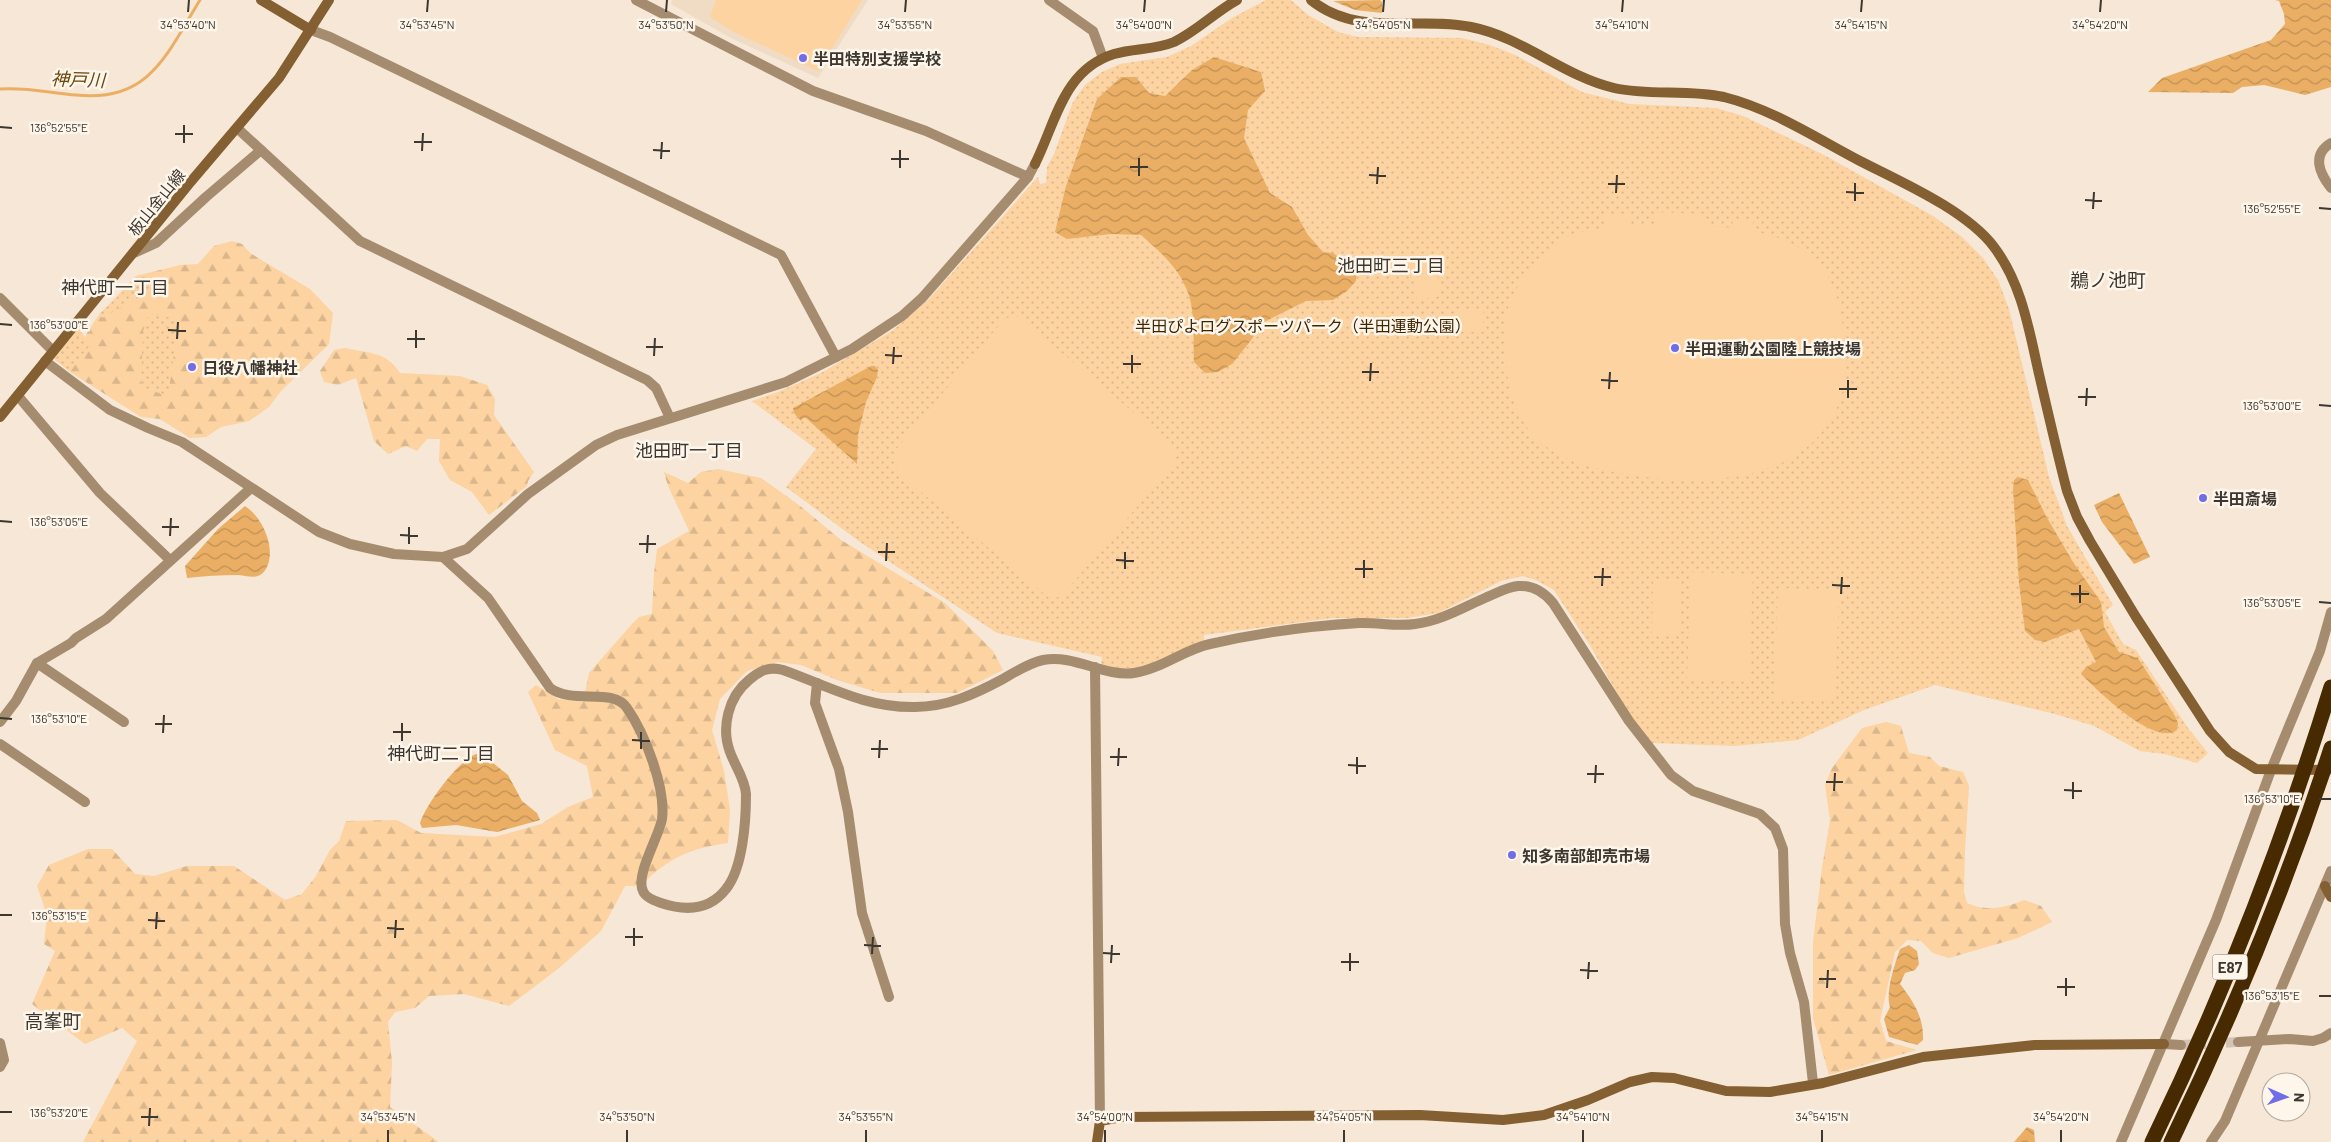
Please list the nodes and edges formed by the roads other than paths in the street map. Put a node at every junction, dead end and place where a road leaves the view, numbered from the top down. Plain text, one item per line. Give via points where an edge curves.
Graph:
1 (262, 0) edge
2 (329, 0) edge
3 (636, 0) edge
4 (1050, 0) edge
5 (1237, 0) edge
6 (1311, 0) edge
7 (311, 30) junction
8 (1103, 58) junction
9 (237, 128) junction
10 (2331, 143) edge
11 (261, 150) junction
12 (1028, 177) junction
13 (2331, 188) edge
14 (134, 253) junction
15 (0, 298) edge
16 (53, 351) junction
17 (836, 357) junction
18 (45, 361) junction
19 (18, 396) junction
20 (0, 417) edge
21 (670, 418) junction
22 (252, 488) junction
23 (443, 557) junction
24 (170, 560) junction
25 (2331, 612) edge
26 (37, 662) junction
27 (1095, 667) junction
28 (817, 683) junction
29 (2331, 687) edge
30 (0, 722) edge
31 (124, 722) dead end
32 (0, 744) edge
33 (2330, 759) edge
34 (2271, 770) junction
35 (85, 802) dead end
36 (2331, 871) edge
37 (2325, 886) junction
38 (2331, 897) edge
39 (889, 996) dead end
40 (2331, 1033) edge
41 (2259, 1040) junction
42 (2238, 1042) tunnel mouth
43 (0, 1043) edge
44 (2164, 1044) junction
45 (2181, 1045) tunnel mouth
46 (0, 1067) edge
47 (1813, 1083) junction
48 (1100, 1121) junction
49 (1097, 1142) edge
50 (2121, 1142) edge
51 (2152, 1142) edge
52 (2172, 1142) edge
53 (2211, 1142) edge

1 - 7 street
2 - 7 street, 板山金山線
3 - 12 street via 812,91 926,131
4 - 8 street via 1093,30
5 - 8 street via 1172,43
6 - 34 street via 1333,13 1364,23 1456,25 1497,34 1594,82 1615,88 1720,97 1753,105 1914,189 1971,224 1994,246 2010,271 2022,301 2066,491 2086,533 2210,731 2241,761 2256,769
7 - 9 street, 板山金山線 via 279,78
7 - 17 street via 330,36 781,254
8 - 12 street via 1067,89
9 - 11 street
9 - 14 street, 板山金山線
10 - 13 street via 2319,159 2320,171
11 - 14 street via 156,243
11 - 21 street via 360,241 647,380 656,388
12 - 17 street via 922,298 895,321
14 - 16 street, 板山金山線
15 - 16 street
16 - 18 street, 板山金山線
17 - 21 street via 786,382
18 - 19 street, 板山金山線
18 - 22 street via 110,410 182,442
19 - 20 street, 板山金山線
19 - 24 street via 100,493
21 - 23 street via 596,445 522,499 466,548
22 - 23 street via 305,524 350,544 394,554
22 - 24 street
23 - 28 street via 488,598 550,688 572,698 617,699 627,707 641,734 660,793 662,819 646,859 642,886 643,892 652,900 678,908 704,906 726,890 734,876 740,856 746,794 728,748 726,726 729,710 739,690 758,673 770,668
24 - 26 street via 106,619
25 - 34 street via 2320,651
26 - 30 street via 16,701
26 - 31 street
27 - 28 street via 1078,661 1039,661 970,696 949,703 915,707 873,704
27 - 47 street via 1136,673 1209,644 1304,628 1360,623 1416,624 1441,618 1507,588 1520,586 1539,590 1553,603 1628,721 1671,775 1693,791 1760,814 1776,828 1783,849 1785,924 1804,1002
27 - 48 street
28 - 39 street via 815,703 839,769 862,913
29 - 51 highway, E87 via 2298,788 2217,998
32 - 35 street
33 - 34 street
33 - 52 highway, E87 via 2253,962
34 - 44 street via 2216,920
36 - 37 street
37 - 38 street
37 - 41 street
40 - 41 street via 2312,1040
41 - 42 street
41 - 53 street via 2225,1120
43 - 46 street via 4,1060
44 - 45 street
44 - 47 street via 2035,1045 1923,1057
44 - 50 street
47 - 48 street via 1770,1092 1747,1092 1652,1077 1630,1082 1544,1115 1502,1120 1420,1115 1121,1117
48 - 49 street

